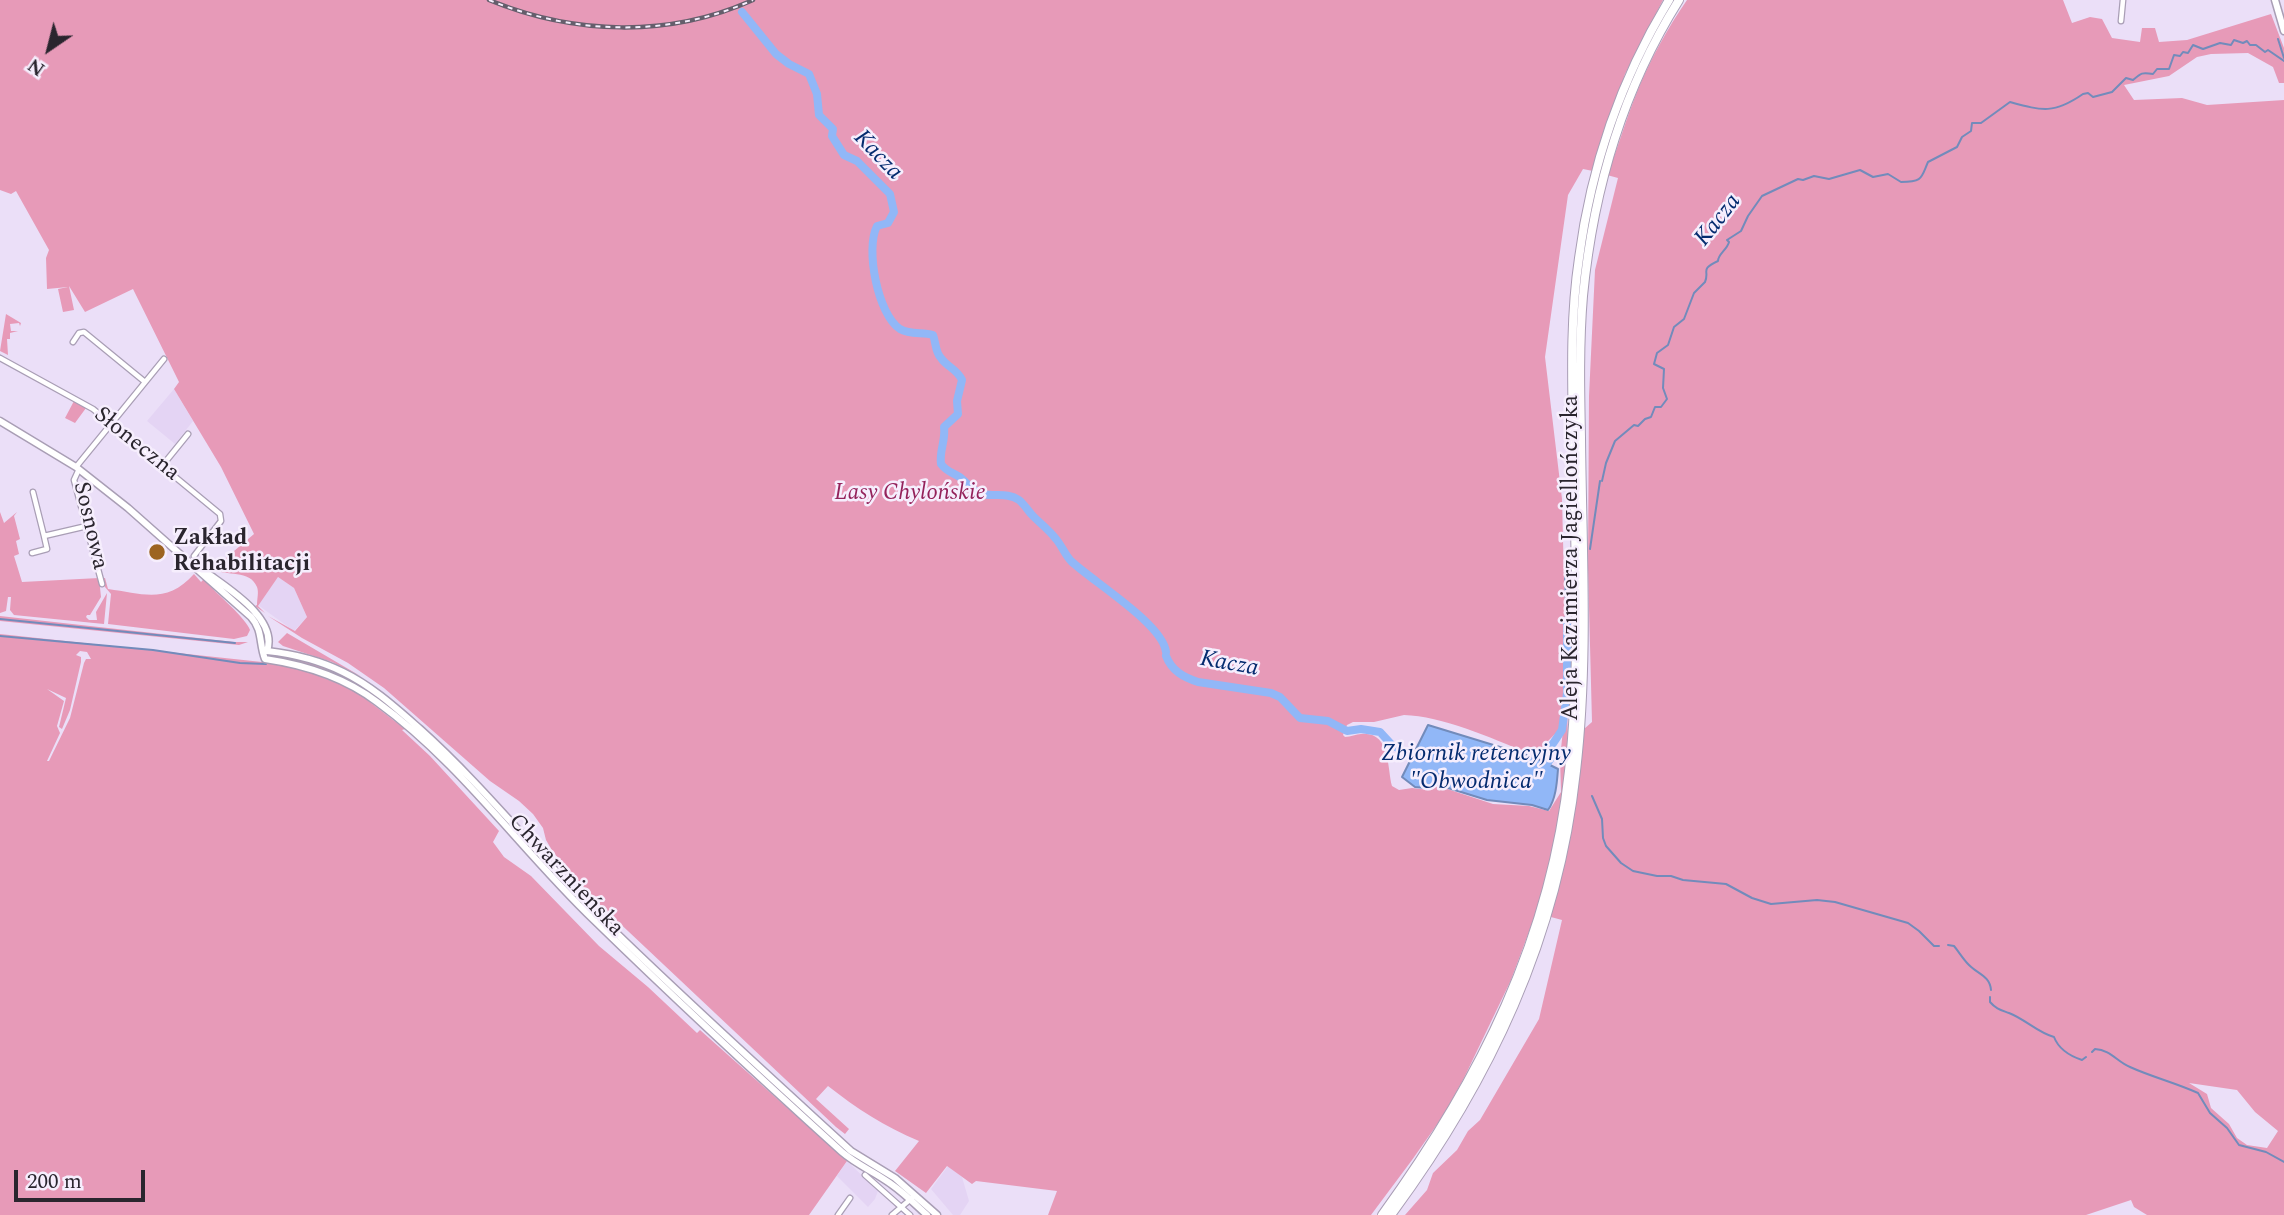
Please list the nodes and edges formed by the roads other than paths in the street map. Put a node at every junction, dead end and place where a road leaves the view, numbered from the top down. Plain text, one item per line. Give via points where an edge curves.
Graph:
1 (1679, 0) edge
2 (2123, 0) edge
3 (2275, 0) edge
4 (1668, 2) edge
5 (2121, 21) dead end
6 (2284, 31) edge
7 (73, 342) dead end
8 (0, 358) edge
9 (164, 359) dead end
10 (145, 382) junction
11 (0, 421) edge
12 (112, 424) junction
13 (188, 434) dead end
14 (162, 466) junction
15 (77, 468) junction
16 (33, 492) dead end
17 (87, 526) junction
18 (44, 536) junction
19 (32, 553) dead end
20 (194, 556) dead end
21 (102, 583) dead end
22 (865, 1175) dead end
23 (913, 1197) junction
24 (850, 1198) dead end
25 (902, 1208) junction
26 (838, 1215) edge
27 (892, 1215) edge
28 (910, 1215) edge
29 (927, 1215) edge
30 (937, 1215) edge
31 (1382, 1215) edge
32 (1391, 1215) edge

1 - 32 highway, Aleja Kazimierza Jagiellończyka via 1623,115 1604,174 1588,251 1580,378 1583,685 1577,770 1562,860 1534,955 1504,1031 1447,1135
2 - 5 street
3 - 6 main road
4 - 31 highway, Aleja Kazimierza Jagiellończyka via 1613,117 1594,178 1578,261 1572,360 1574,705 1555,859 1528,953 1488,1045 1450,1116
7 - 10 street via 84,332
8 - 12 street, Słoneczna
9 - 10 street
10 - 12 street
11 - 15 main road, Chwarznieńska
12 - 14 street, Słoneczna
12 - 15 street
13 - 14 street
14 - 20 street, Słoneczna via 222,517
15 - 17 street, Sosnowa via 74,480
15 - 23 main road, Chwarznieńska via 256,623 265,659 322,672 350,685 439,754 608,934 842,1151
16 - 18 street
17 - 18 street
17 - 21 street, Sosnowa
18 - 19 street via 47,549
22 - 25 street
23 - 25 street
23 - 29 main road, Chwarznieńska
23 - 30 main road, Chwarznieńska
24 - 26 street
25 - 27 street
25 - 28 street

